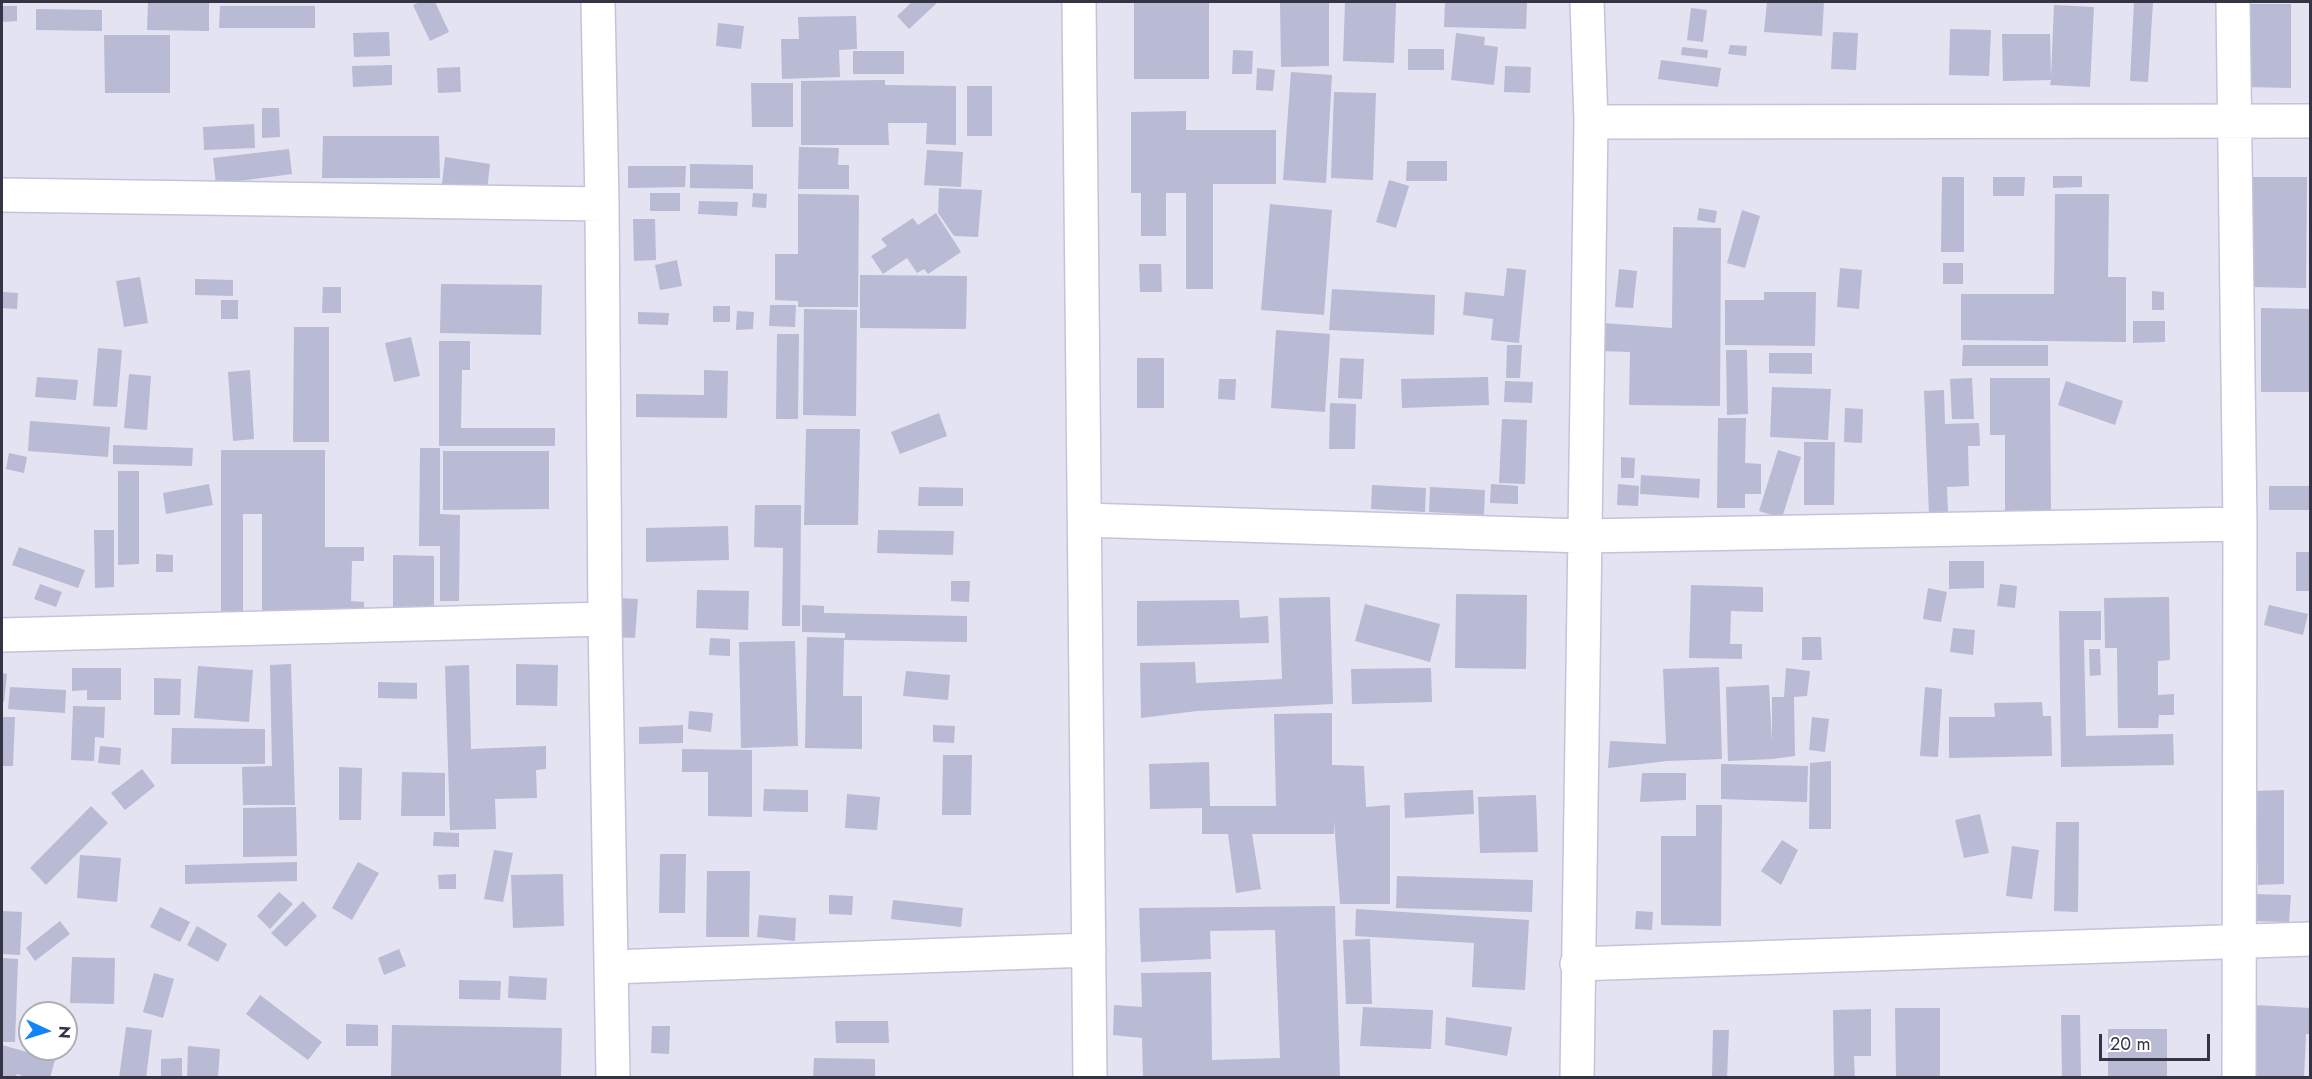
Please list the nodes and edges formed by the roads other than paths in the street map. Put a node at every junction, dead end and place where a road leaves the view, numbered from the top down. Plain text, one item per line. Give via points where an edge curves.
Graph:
1 (598, 2) edge
2 (1079, 2) edge
3 (1587, 2) edge
4 (2233, 2) edge
5 (2234, 120) junction
6 (2310, 121) edge
7 (1591, 122) junction
8 (2, 195) edge
9 (602, 204) junction
10 (1085, 520) junction
11 (2241, 524) junction
12 (1583, 536) junction
13 (605, 619) junction
14 (2, 634) edge
15 (2310, 939) edge
16 (2240, 941) junction
17 (1089, 950) junction
18 (1577, 964) junction
19 (611, 967) junction
20 (613, 1077) edge
21 (1090, 1077) edge
22 (1577, 1077) edge
23 (2239, 1077) edge

1 - 9 street
2 - 10 street
3 - 7 street
4 - 5 street
5 - 6 street
5 - 7 street
5 - 11 street
7 - 12 street
8 - 9 street
9 - 13 street
10 - 12 street
10 - 17 street
11 - 12 street
11 - 16 street
12 - 18 street
13 - 14 street
13 - 19 street
15 - 16 street
16 - 18 street
16 - 23 street
17 - 19 street
17 - 21 street
18 - 22 street
19 - 20 street

